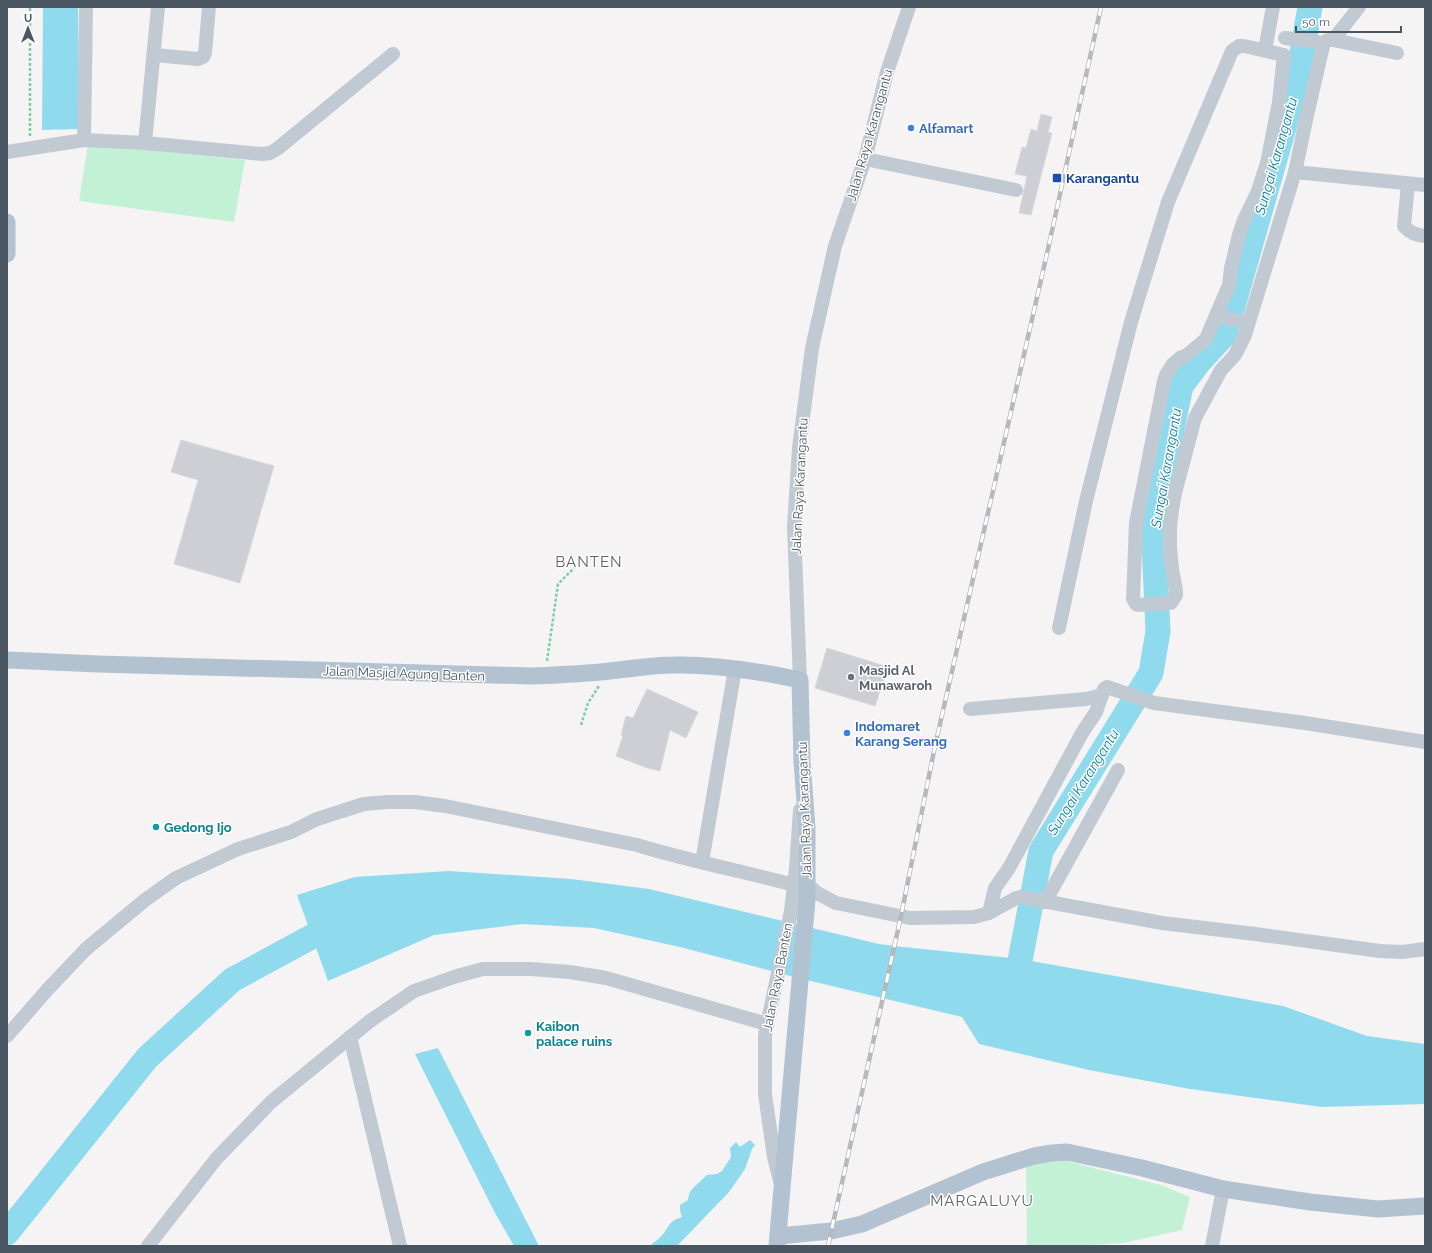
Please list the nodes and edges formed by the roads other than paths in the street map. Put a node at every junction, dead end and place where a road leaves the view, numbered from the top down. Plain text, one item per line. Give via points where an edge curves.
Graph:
1 (86, 7) edge
2 (158, 7) edge
3 (209, 7) edge
4 (908, 7) edge
5 (1273, 7) edge
6 (1359, 7) edge
7 (1285, 38) dead end
8 (1334, 40) junction
9 (1318, 42) dead end
10 (1265, 50) junction
11 (1397, 53) dead end
12 (393, 54) dead end
13 (154, 55) junction
14 (84, 140) junction
15 (145, 143) junction
16 (7, 152) edge
17 (865, 159) junction
18 (1296, 172) junction
19 (1408, 184) junction
20 (1425, 185) edge
21 (1016, 190) dead end
22 (7, 222) edge
23 (1425, 236) edge
24 (7, 254) edge
25 (1220, 316) junction
26 (1245, 322) junction
27 (1059, 628) dead end
28 (7, 660) edge
29 (735, 669) junction
30 (800, 680) junction
31 (1102, 695) junction
32 (970, 709) dead end
33 (1425, 742) edge
34 (1118, 770) dead end
35 (702, 862) junction
36 (800, 885) junction
37 (1043, 901) junction
38 (798, 913) junction
39 (989, 913) junction
40 (1425, 949) edge
41 (798, 1003) joint
42 (767, 1024) junction
43 (7, 1036) edge
44 (350, 1037) junction
45 (1223, 1189) junction
46 (783, 1191) junction
47 (1425, 1206) edge
48 (778, 1241) edge
49 (148, 1246) edge
50 (400, 1246) edge
51 (1212, 1246) edge

1 - 14 street
2 - 13 street
3 - 13 street via 206,53 203,57 198,59
4 - 17 street, Jalan Raya Karangantu via 887,72
5 - 10 street
6 - 8 street
7 - 9 street
8 - 11 street
8 - 18 street via 1324,42
10 - 25 street via 1284,55 1279,102 1263,178 1234,252 1229,285
10 - 27 street via 1239,46 1232,51 1168,202 1131,322 1086,501
12 - 15 street via 270,153
13 - 15 street
14 - 15 street
14 - 16 street
17 - 21 street
17 - 30 street, Jalan Raya Karangantu via 835,246 812,348 804,404 794,527
18 - 19 street
18 - 26 street
19 - 20 street
19 - 23 street via 1404,226 1416,235
22 - 24 main road
25 - 26 street
25 - 26 street via 1206,339 1173,364 1164,381 1136,523 1133,599 1136,604 1171,603 1176,595 1170,548 1175,493 1194,418 1221,370 1240,346
28 - 29 main road, Jalan Masjid Agung Banten via 545,676 652,665
29 - 30 main road, Jalan Masjid Agung Banten
29 - 35 street
30 - 36 main road, Jalan Raya Karangantu via 807,828
31 - 32 street via 1086,699
31 - 33 street via 1105,688 1154,702
31 - 39 street via 1096,712 1009,868 995,888
34 - 37 street
35 - 36 street
35 - 43 street via 638,845 445,806 415,802 364,804 238,849 176,878 86,949
36 - 38 main road, Jalan Raya Karangantu
36 - 39 street via 836,903 910,918 974,917
37 - 39 street via 1016,898
37 - 40 street via 1162,923 1380,951
38 - 41 main road, Jalan Raya Karangantu
38 - 42 street, Jalan Raya Banten via 776,984
41 - 46 main road, Jalan Raya Banten
42 - 44 street via 606,978 570,972 483,969 414,991
42 - 46 street, Jalan Raya Banten via 765,1094 774,1156
44 - 49 street via 270,1102 216,1159
44 - 50 street
45 - 47 main road via 1378,1209
45 - 48 main road via 1134,1166 1067,1152 1052,1153 983,1172 862,1224
45 - 51 street
46 - 48 main road, Jalan Raya Banten

